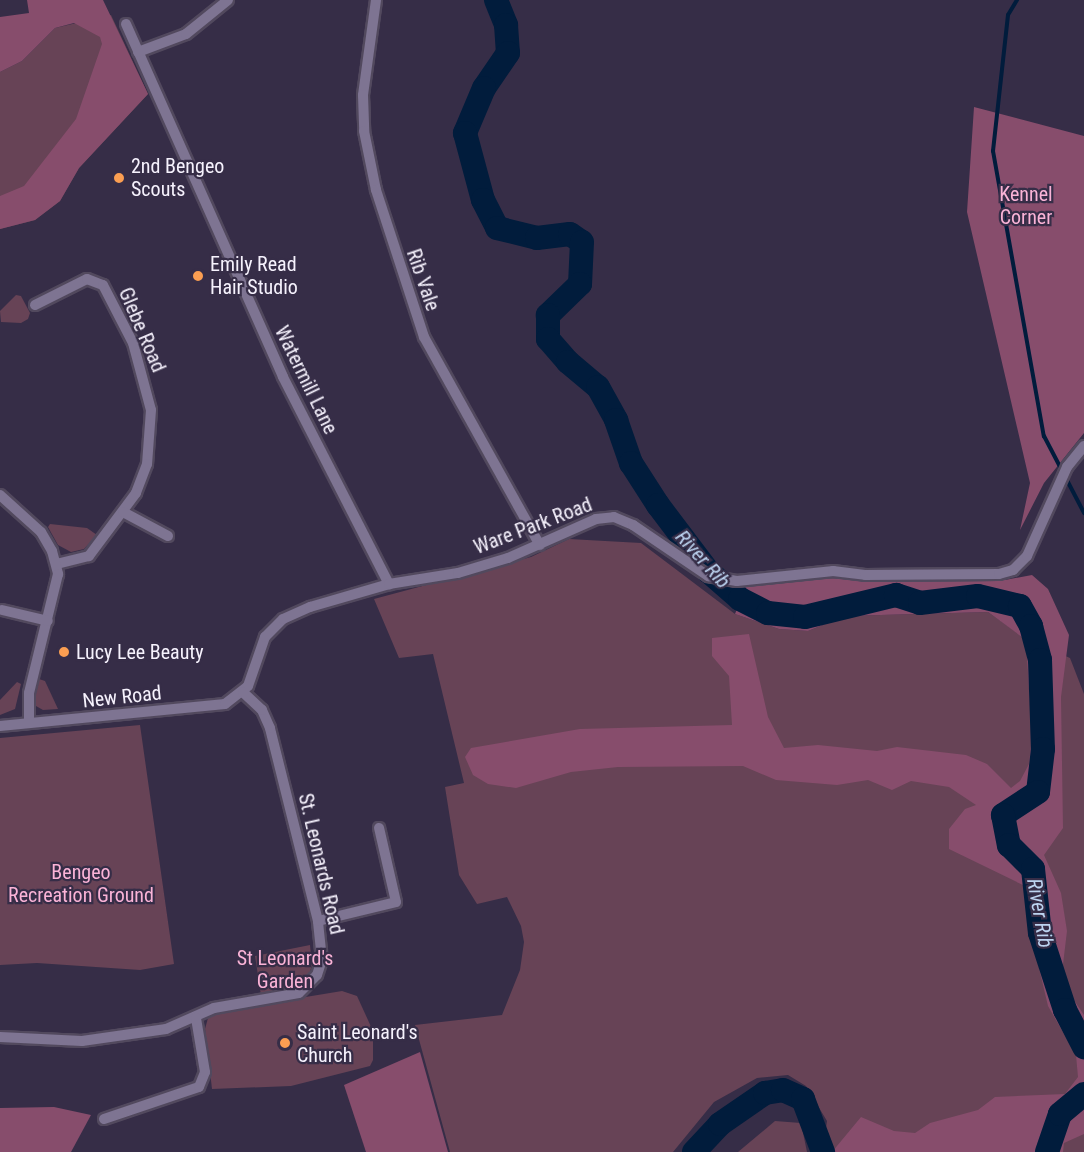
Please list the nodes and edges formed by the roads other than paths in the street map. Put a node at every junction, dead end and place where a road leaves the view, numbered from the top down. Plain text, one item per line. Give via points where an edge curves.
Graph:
1 (228, 0) edge
2 (376, 0) edge
3 (126, 24) dead end
4 (138, 52) junction
5 (35, 305) dead end
6 (1084, 446) edge
7 (0, 495) edge
8 (123, 512) junction
9 (168, 536) dead end
10 (540, 545) junction
11 (56, 564) junction
12 (390, 584) junction
13 (2, 610) dead end
14 (48, 621) junction
15 (243, 692) junction
16 (29, 723) junction
17 (0, 726) edge
18 (379, 828) dead end
19 (318, 921) junction
20 (196, 1018) junction
21 (0, 1037) edge
22 (104, 1119) dead end

1 - 4 street via 186,34
2 - 10 street, Rib Vale via 363,95 364,131 376,190 424,337
3 - 4 street, Watermill Lane
4 - 12 street, Watermill Lane via 283,377
5 - 8 street, Glebe Road via 94,279 106,290 133,343 146,382 152,427 147,464
6 - 10 street, Ware Park Road via 1067,467 1034,543 1013,570 999,574 832,571 737,581 708,576 633,525 614,517 596,519
7 - 11 street via 41,532
8 - 9 street
8 - 11 street, Glebe Road via 89,556
10 - 12 street, Ware Park Road via 458,573
11 - 14 street via 57,586
12 - 15 street, Ware Park Road via 310,607 276,624 265,637
13 - 14 street
14 - 16 street via 28,699
15 - 16 street, New Road via 216,706
15 - 19 street, St. Leonards Road via 262,710 270,728
16 - 17 street, New Road
18 - 19 street via 396,902
19 - 20 street, St. Leonards Road via 322,960 308,987 286,996 213,1008
20 - 21 street, St. Leonards Road via 166,1029 117,1038 82,1041
20 - 22 street via 205,1072 200,1087

